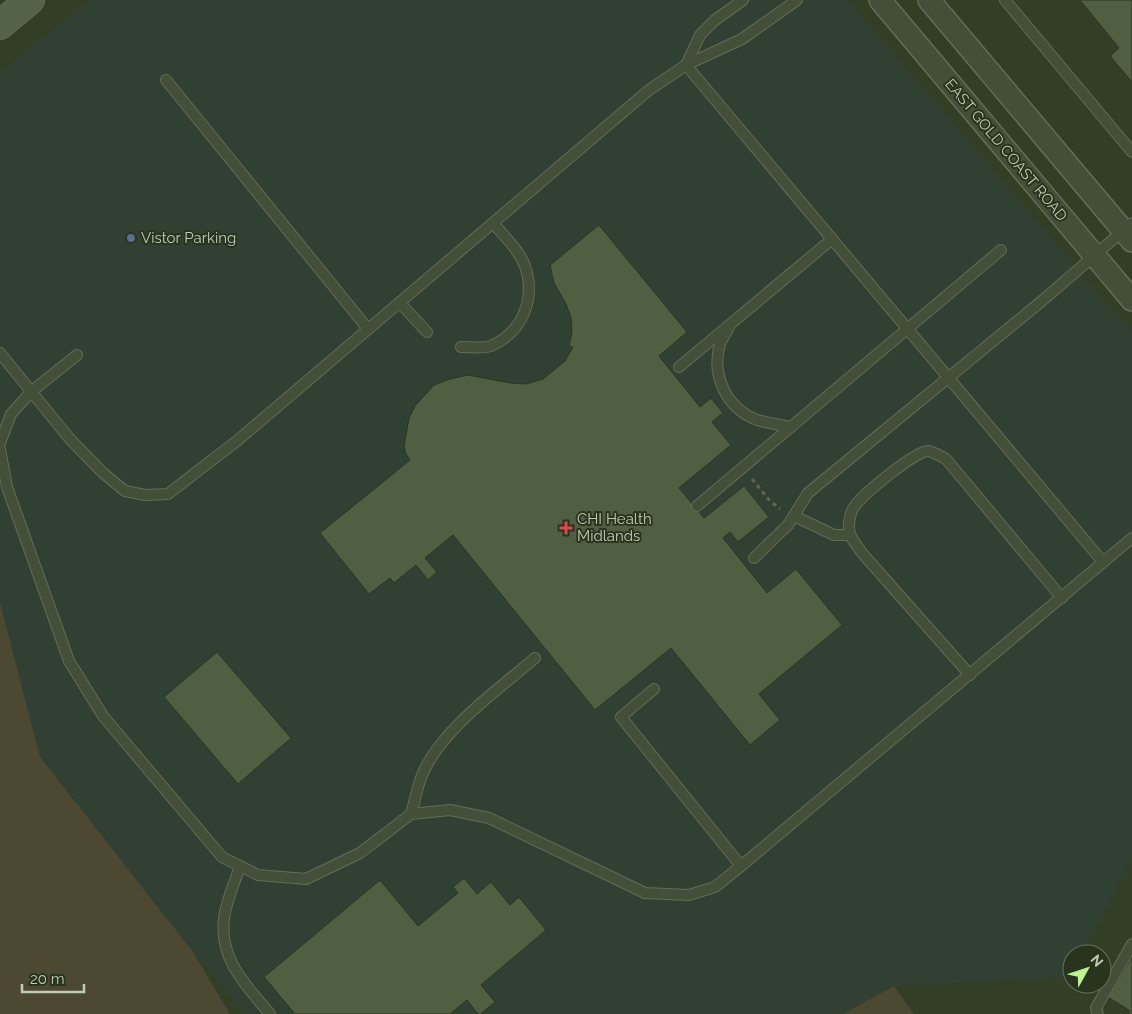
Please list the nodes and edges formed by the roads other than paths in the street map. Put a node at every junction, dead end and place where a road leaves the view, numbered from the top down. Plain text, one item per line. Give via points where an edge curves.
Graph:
1 (30, 0) edge
2 (743, 0) edge
3 (797, 0) edge
4 (880, 0) edge
5 (929, 0) edge
6 (1005, 0) edge
7 (0, 25) edge
8 (686, 65) junction
9 (166, 80) dead end
10 (1132, 152) edge
11 (493, 223) junction
12 (1129, 231) edge
13 (831, 240) junction
14 (1000, 250) dead end
15 (1094, 255) junction
16 (1132, 300) edge
17 (400, 302) junction
18 (730, 324) junction
19 (368, 329) junction
20 (908, 329) junction
21 (427, 332) dead end
22 (461, 347) dead end
23 (0, 353) edge
24 (77, 355) dead end
25 (679, 367) dead end
26 (949, 377) junction
27 (32, 391) junction
28 (791, 427) junction
29 (0, 443) edge
30 (0, 449) edge
31 (697, 506) dead end
32 (794, 516) junction
33 (850, 535) junction
34 (1132, 538) edge
35 (754, 558) dead end
36 (1103, 562) junction
37 (1062, 598) junction
38 (535, 658) dead end
39 (970, 675) junction
40 (654, 689) dead end
41 (411, 814) junction
42 (240, 866) junction
43 (742, 866) junction
44 (1132, 944) edge
45 (270, 1014) edge
46 (1098, 1014) edge

1 - 7 main road
2 - 8 lane via 700,36
3 - 8 lane via 742,39
4 - 15 street, EAST GOLD COAST ROAD
5 - 12 street
6 - 10 lane
8 - 11 lane via 649,90
8 - 13 lane
9 - 19 lane
11 - 17 lane
11 - 22 lane via 510,241 525,265 530,291 526,309 508,336 490,347
12 - 15 lane
13 - 18 lane
13 - 20 lane
14 - 20 lane
15 - 16 street, EAST GOLD COAST ROAD
15 - 26 lane
17 - 19 lane
17 - 21 lane
18 - 25 lane
18 - 28 lane via 720,345 718,377 723,390 742,411 756,419
19 - 27 lane via 238,440 168,494 146,495 125,490 83,452
20 - 26 lane
20 - 28 lane
23 - 27 lane
24 - 27 lane
26 - 32 lane via 808,493
26 - 36 lane
27 - 29 lane via 11,414
28 - 31 lane
30 - 42 lane via 7,487 69,661 103,716 222,857
32 - 33 lane via 834,535
32 - 35 lane
33 - 37 lane via 853,509 862,497 913,456 927,451 946,460
33 - 39 lane via 862,553
34 - 36 lane
36 - 37 lane
37 - 39 lane
38 - 41 lane via 470,714 440,746 423,773
39 - 43 lane
40 - 43 lane via 621,717
41 - 42 lane via 360,853 306,879 258,875
41 - 43 lane via 450,810 489,818 645,893 689,895 715,887
42 - 45 lane via 224,918 226,948 235,970
44 - 46 lane via 1096,1008

